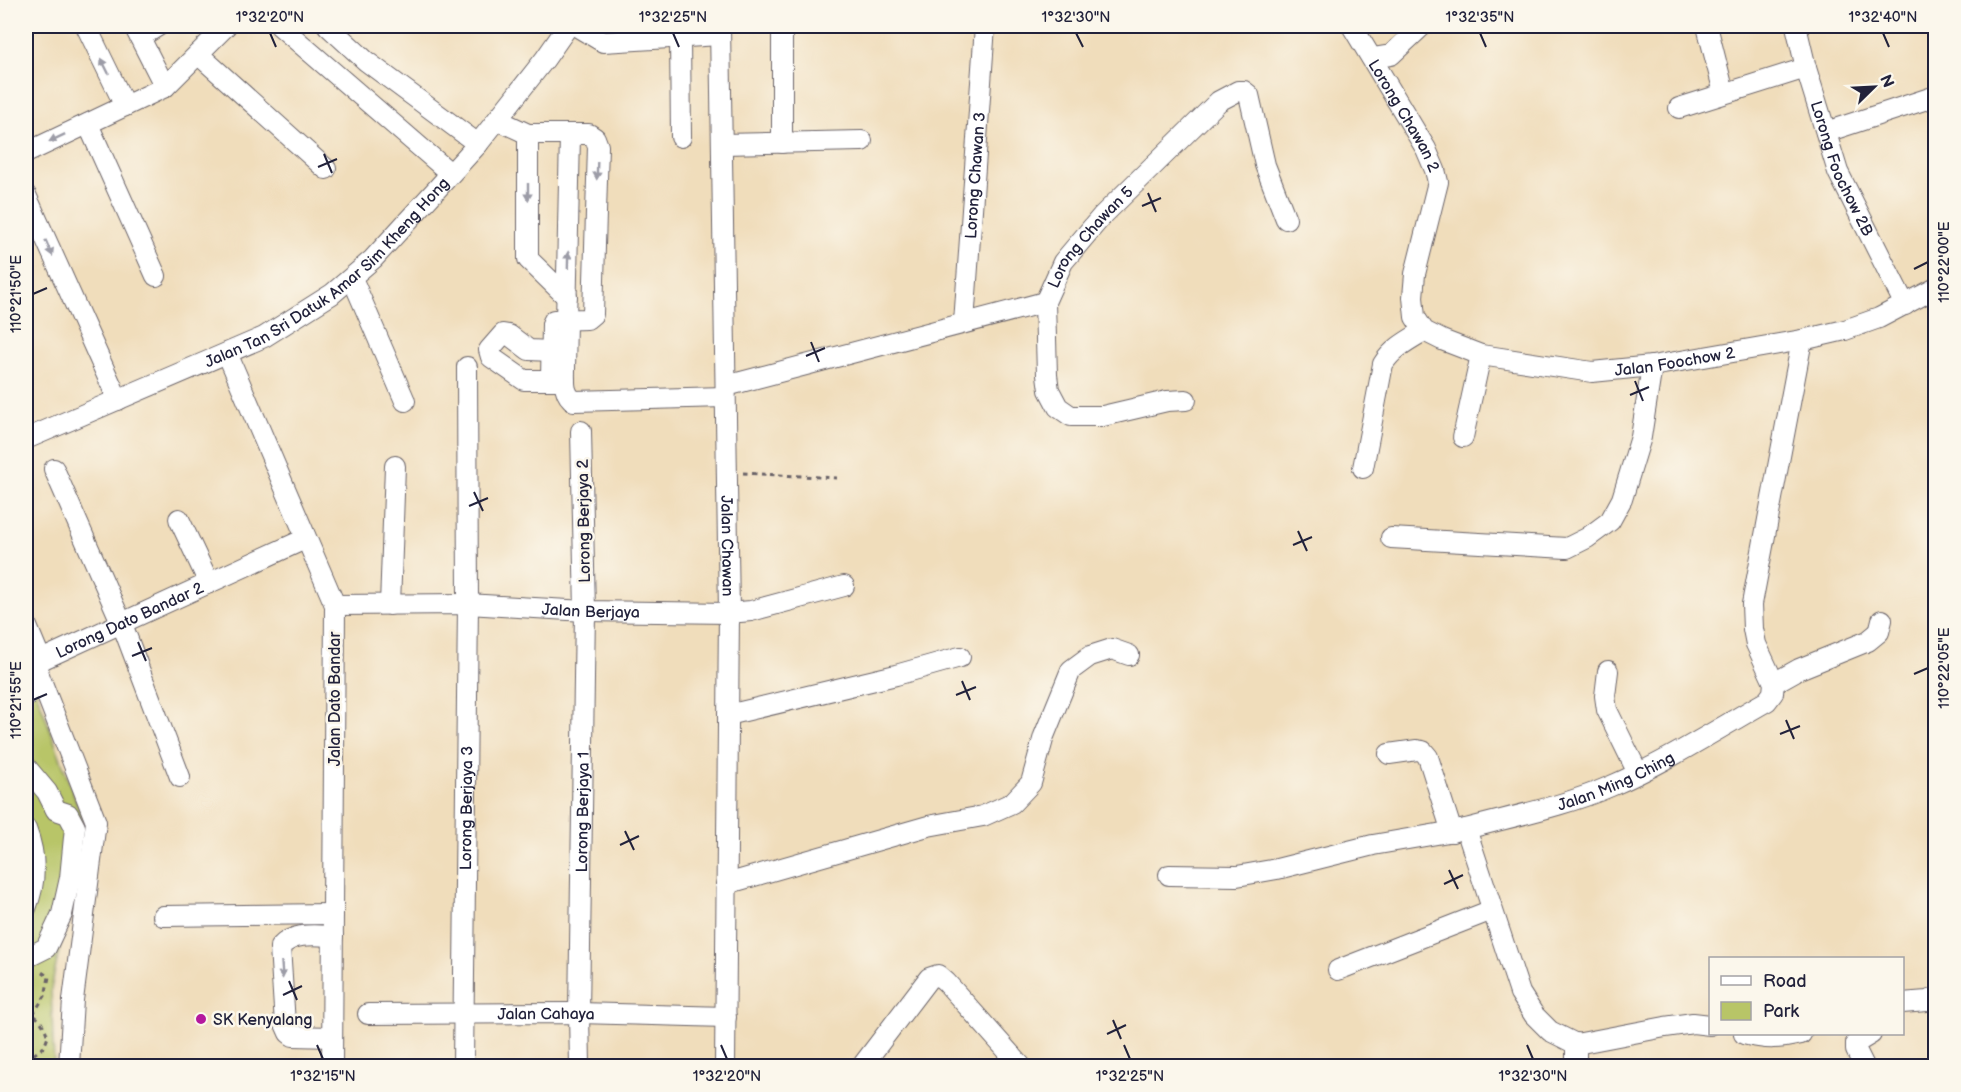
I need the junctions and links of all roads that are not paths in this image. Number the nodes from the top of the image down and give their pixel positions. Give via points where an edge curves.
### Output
1 (86, 26) edge
2 (158, 26) edge
3 (226, 26) edge
4 (280, 26) edge
5 (328, 26) edge
6 (568, 26) edge
7 (576, 26) edge
8 (782, 26) edge
9 (985, 26) edge
10 (1352, 26) edge
11 (1422, 26) edge
12 (1707, 26) edge
13 (1796, 26) edge
14 (720, 30) edge
15 (137, 31) edge
16 (680, 37) junction
17 (198, 54) junction
18 (1373, 58) junction
19 (1806, 68) junction
20 (165, 87) junction
21 (1724, 93) junction
22 (1935, 96) edge
23 (125, 106) junction
24 (1679, 108) dead end
25 (498, 120) junction
26 (88, 124) junction
27 (1826, 132) junction
28 (528, 134) junction
29 (570, 135) junction
30 (681, 137) dead end
31 (862, 141) dead end
32 (782, 143) junction
33 (478, 144) junction
34 (722, 144) junction
35 (26, 153) edge
36 (326, 169) dead end
37 (450, 173) junction
38 (26, 195) edge
39 (1286, 219) dead end
40 (156, 276) dead end
41 (352, 278) junction
42 (1935, 288) edge
43 (567, 297) junction
44 (1045, 302) junction
45 (1905, 305) junction
46 (567, 319) junction
47 (964, 323) junction
48 (1420, 324) junction
49 (1802, 340) junction
50 (551, 351) junction
51 (227, 353) junction
52 (1481, 355) junction
53 (1652, 366) junction
54 (467, 367) dead end
55 (558, 380) junction
56 (726, 392) junction
57 (118, 400) junction
58 (1186, 400) dead end
59 (405, 401) dead end
60 (581, 431) dead end
61 (1463, 437) dead end
62 (26, 439) edge
63 (395, 466) dead end
64 (1363, 468) dead end
65 (54, 469) dead end
66 (179, 519) dead end
67 (305, 538) junction
68 (1391, 538) dead end
69 (209, 584) junction
70 (844, 586) dead end
71 (468, 604) junction
72 (335, 605) junction
73 (390, 605) junction
74 (585, 611) junction
75 (729, 612) junction
76 (1882, 620) dead end
77 (26, 624) edge
78 (122, 624) junction
79 (1129, 655) dead end
80 (960, 657) dead end
81 (40, 667) junction
82 (1608, 671) dead end
83 (1774, 683) junction
84 (26, 697) edge
85 (728, 715) junction
86 (1389, 754) dead end
87 (26, 767) edge
88 (1638, 774) junction
89 (180, 777) dead end
90 (26, 829) edge
91 (1459, 831) junction
92 (1169, 875) dead end
93 (726, 884) junction
94 (27, 896) edge
95 (1492, 910) junction
96 (333, 914) junction
97 (163, 916) dead end
98 (333, 936) junction
99 (29, 962) edge
100 (1338, 970) dead end
101 (1935, 998) edge
102 (1904, 1003) edge
103 (463, 1013) junction
104 (579, 1013) junction
105 (368, 1014) dead end
106 (726, 1017) junction
107 (1709, 1025) edge
108 (1748, 1035) edge
109 (1796, 1035) edge
110 (1869, 1035) edge
111 (332, 1037) junction
112 (1576, 1044) junction
113 (69, 1066) edge
114 (332, 1066) edge
115 (463, 1066) edge
116 (580, 1066) edge
117 (725, 1066) edge
118 (862, 1066) edge
119 (1021, 1066) edge
120 (1576, 1066) edge
121 (1864, 1066) edge

23 -> 1 street
2 - 15 street
3 - 17 street
4 - 37 street
5 - 33 street via 366,61
6 - 25 street, Jalan Tan Sri Datuk Amar Sim Kheng Hong
7 - 16 street via 603,42
8 - 32 street
9 - 47 street, Lorong Chawan 3
10 - 18 street, Lorong Chawan 2
11 - 18 street via 1391,55
12 - 21 street
13 - 19 street, Lorong Foochow 2B
14 - 16 street
14 - 34 street, Jalan Chawan
15 - 20 street
16 - 30 street
17 - 20 street
17 - 36 street
18 - 48 street, Lorong Chawan 2 via 1435,170 1437,182 1415,274 1413,297
19 - 21 street
19 - 27 street, Lorong Foochow 2B
20 - 23 street
21 - 24 street
22 - 27 street
23 - 26 street
25 - 28 street
25 - 33 street, Jalan Tan Sri Datuk Amar Sim Kheng Hong
26 -> 35 street
26 - 40 street
27 - 45 street, Lorong Foochow 2B via 1838,172
28 - 29 street
28 -> 43 street via 528,259
43 -> 29 street
29 -> 46 street via 589,135 598,146 593,314 587,319
31 - 32 street
32 - 34 street
33 - 37 street, Jalan Tan Sri Datuk Amar Sim Kheng Hong
34 - 56 street, Jalan Chawan
37 - 41 street, Jalan Tan Sri Datuk Amar Sim Kheng Hong
38 -> 57 street
39 - 44 street, Lorong Chawan 5 via 1265,165 1249,95 1238,91 1219,101 1102,216 1063,262
41 - 51 street, Jalan Tan Sri Datuk Amar Sim Kheng Hong via 264,337
41 - 59 street
42 - 45 street, Jalan Foochow 2
43 - 46 street
44 - 47 street
44 - 58 street, Lorong Chawan 5 via 1047,375 1058,408 1071,416 1103,416
45 - 49 street, Jalan Foochow 2 via 1845,330
46 - 50 street via 554,320
46 - 55 street
47 - 56 street
48 - 52 street, Jalan Foochow 2 via 1442,340
48 - 64 street via 1383,364
49 - 53 street, Jalan Foochow 2
49 - 83 street via 1752,604 1756,644
50 - 55 street
50 - 55 street via 529,351 516,340 497,362 524,380
51 - 57 street, Jalan Tan Sri Datuk Amar Sim Kheng Hong
51 - 67 street, Jalan Dato Bandar
52 - 53 street, Jalan Foochow 2 via 1592,372
52 - 61 street
53 - 68 street via 1641,437 1622,499 1610,522 1587,538 1567,548
54 - 71 street, Lorong Berjaya 3
55 - 56 street via 574,401
56 - 75 street, Jalan Chawan
57 - 62 street, Jalan Tan Sri Datuk Amar Sim Kheng Hong
60 - 74 street, Lorong Berjaya 2
63 - 73 street
65 - 78 street
66 - 69 street
67 - 69 street, Lorong Dato Bandar 2
67 - 72 street, Jalan Dato Bandar
69 - 78 street, Lorong Dato Bandar 2
70 - 75 street, Jalan Berjaya via 751,611
71 - 73 street, Jalan Berjaya
71 - 74 street, Jalan Berjaya
71 - 103 street, Lorong Berjaya 3
72 - 73 street, Jalan Berjaya
72 - 96 street, Jalan Dato Bandar
74 - 75 street, Jalan Berjaya
74 - 104 street, Lorong Berjaya 1
75 - 85 street, Jalan Chawan
76 - 83 street via 1879,632 1868,641
77 - 81 street
78 - 81 street, Lorong Dato Bandar 2
78 - 89 street
79 - 93 street via 1112,649 1071,670 1044,736 1031,783 1012,803 983,816 928,826
80 - 85 street
81 - 84 street
81 - 113 street via 96,822 73,999
82 - 88 street via 1607,710
83 - 88 street, Jalan Ming Ching via 1767,701
85 - 93 street, Jalan Chawan
86 - 91 street via 1423,751
87 - 99 street via 56,810 68,814 75,827 62,914 46,948
88 - 91 street, Jalan Ming Ching via 1578,799
90 - 94 street via 33,852 34,883
91 - 92 street, Jalan Ming Ching via 1373,845 1237,876
91 - 95 street
93 - 106 street, Jalan Chawan
95 - 100 street
95 - 112 street via 1520,993 1550,1031
96 - 97 street
96 - 98 street, Jalan Dato Bandar
98 - 111 street, Jalan Dato Bandar
98 -> 111 street via 295,937 280,947 285,1024 289,1032 293,1036
101 - 102 street
103 - 104 street, Jalan Cahaya
103 - 105 street, Jalan Cahaya
103 - 115 street, Lorong Berjaya 3
104 - 106 street, Jalan Cahaya
104 - 116 street, Lorong Berjaya 1
106 - 117 street, Jalan Chawan
107 - 112 street via 1665,1027
108 - 109 street via 1764,1039
110 - 121 street via 1856,1043
111 - 114 street, Jalan Dato Bandar
112 - 120 street
118 - 119 street via 929,978 938,975

